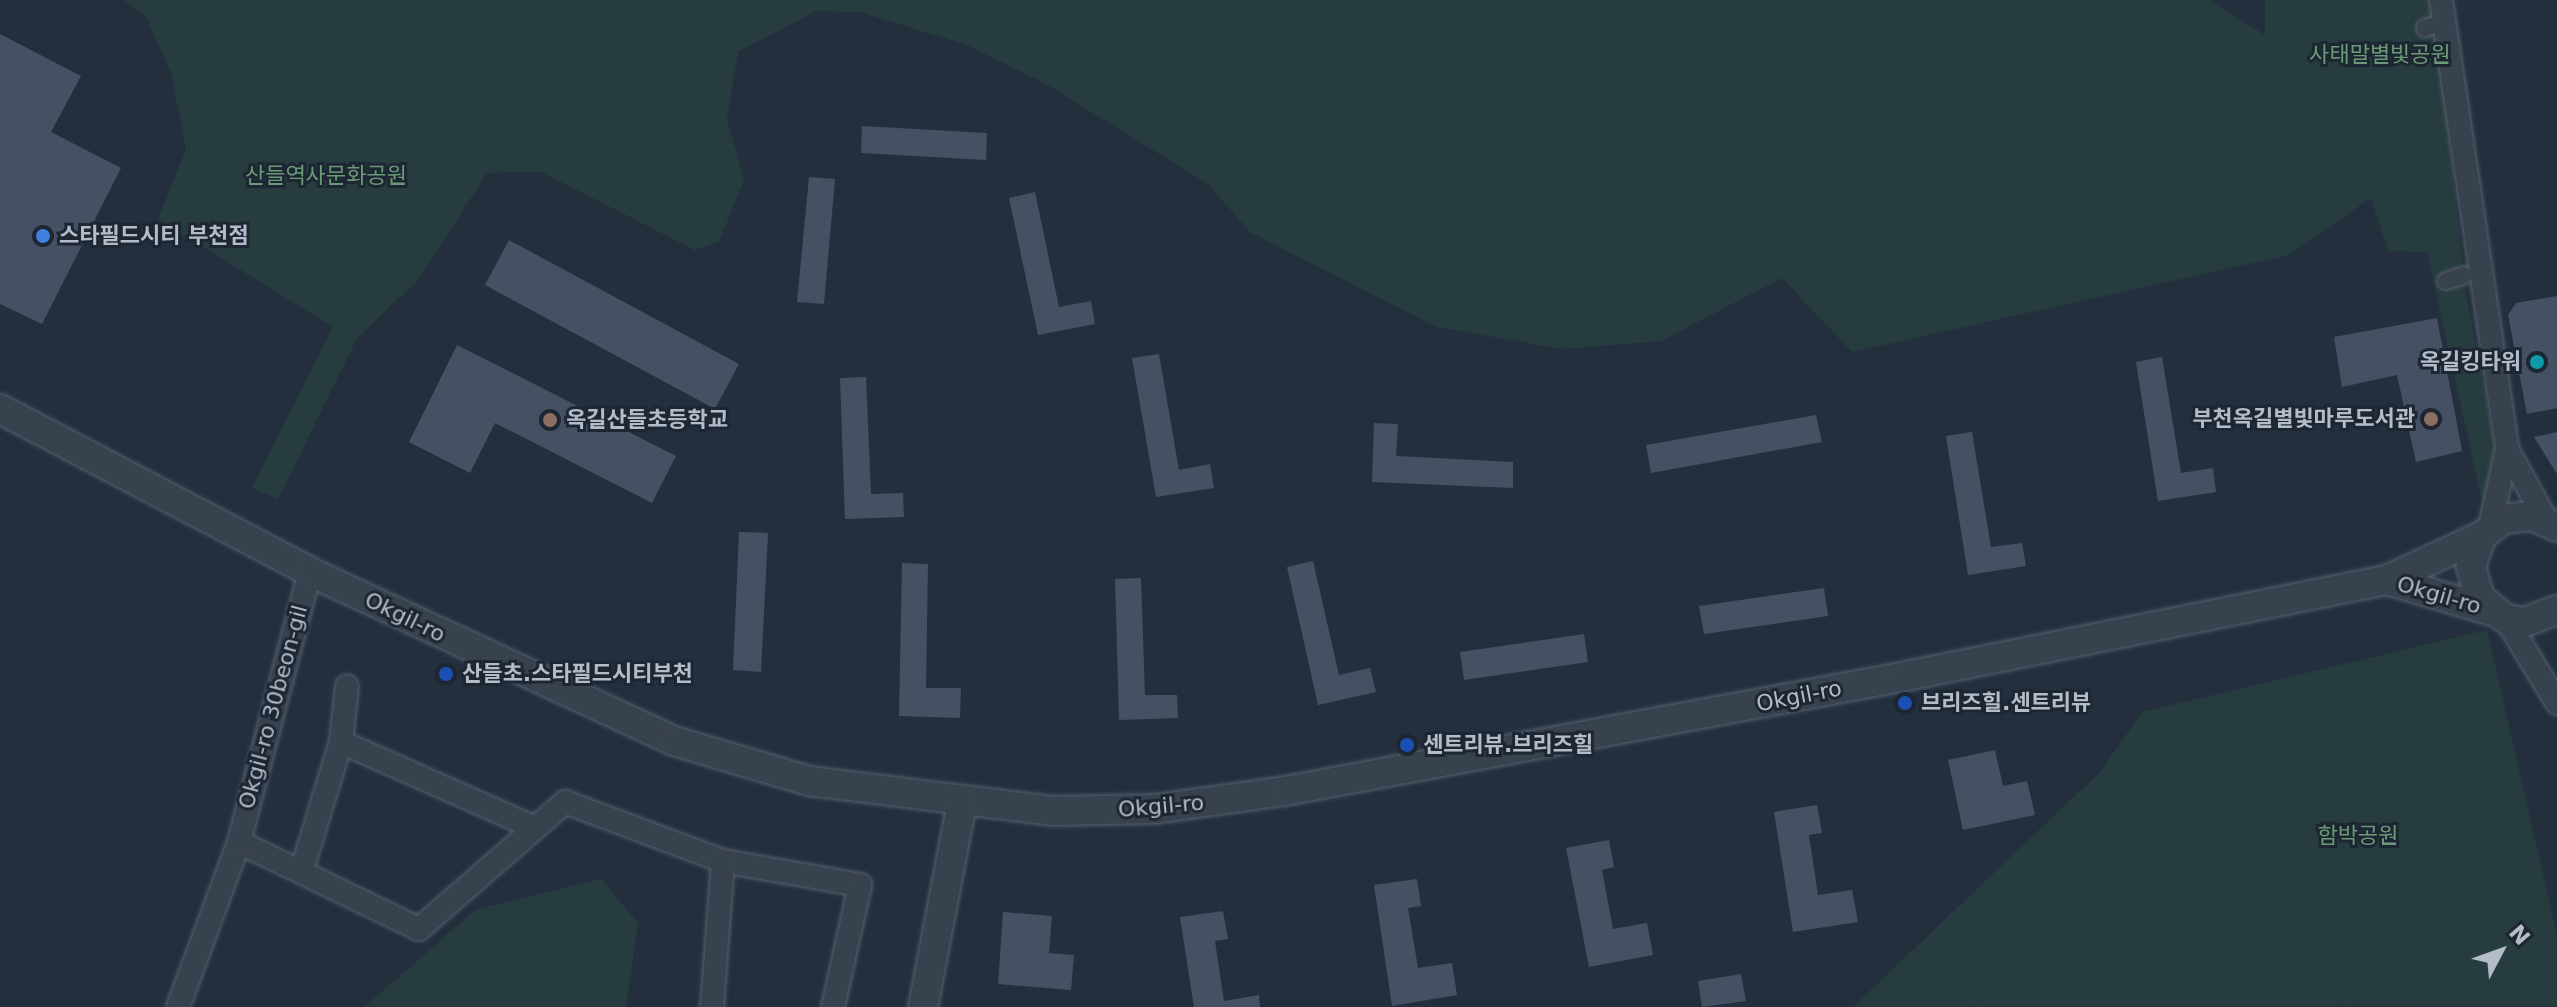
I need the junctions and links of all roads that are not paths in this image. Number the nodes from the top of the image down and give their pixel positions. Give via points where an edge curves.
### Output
1 (2441, 0) edge
2 (2464, 275) dead end
3 (2446, 281) dead end
4 (0, 409) edge
5 (2507, 449) junction
6 (2552, 523) edge
7 (2486, 531) junction
8 (310, 572) junction
9 (2387, 580) junction
10 (2557, 610) edge
11 (2499, 615) junction
12 (347, 686) dead end
13 (2557, 703) edge
14 (341, 742) junction
15 (962, 803) junction
16 (533, 827) junction
17 (239, 842) junction
18 (723, 861) junction
19 (302, 870) junction
20 (178, 1007) edge
21 (712, 1007) edge
22 (833, 1007) edge
23 (923, 1007) edge

1 - 5 street via 2479,296
2 - 3 street
4 - 8 street, Okgil-ro
5 - 6 street
5 - 7 street
6 - 7 street, Okgil-ro via 2517,516
7 - 9 street, Okgil-ro
7 - 11 street via 2472,575
8 - 15 street, Okgil-ro via 674,741 809,781
8 - 17 street, Okgil-ro 30beon-gil
9 - 11 street, Okgil-ro
9 - 15 street, Okgil-ro via 1285,791 1104,811
10 - 11 street via 2525,622
11 - 13 street
12 - 14 street
14 - 16 street
14 - 19 street
15 - 23 street
16 - 18 street via 565,802
16 - 19 street via 419,929
17 - 19 street
17 - 20 street, Okgil-ro 30beon-gil
18 - 21 street
18 - 22 street via 860,885

